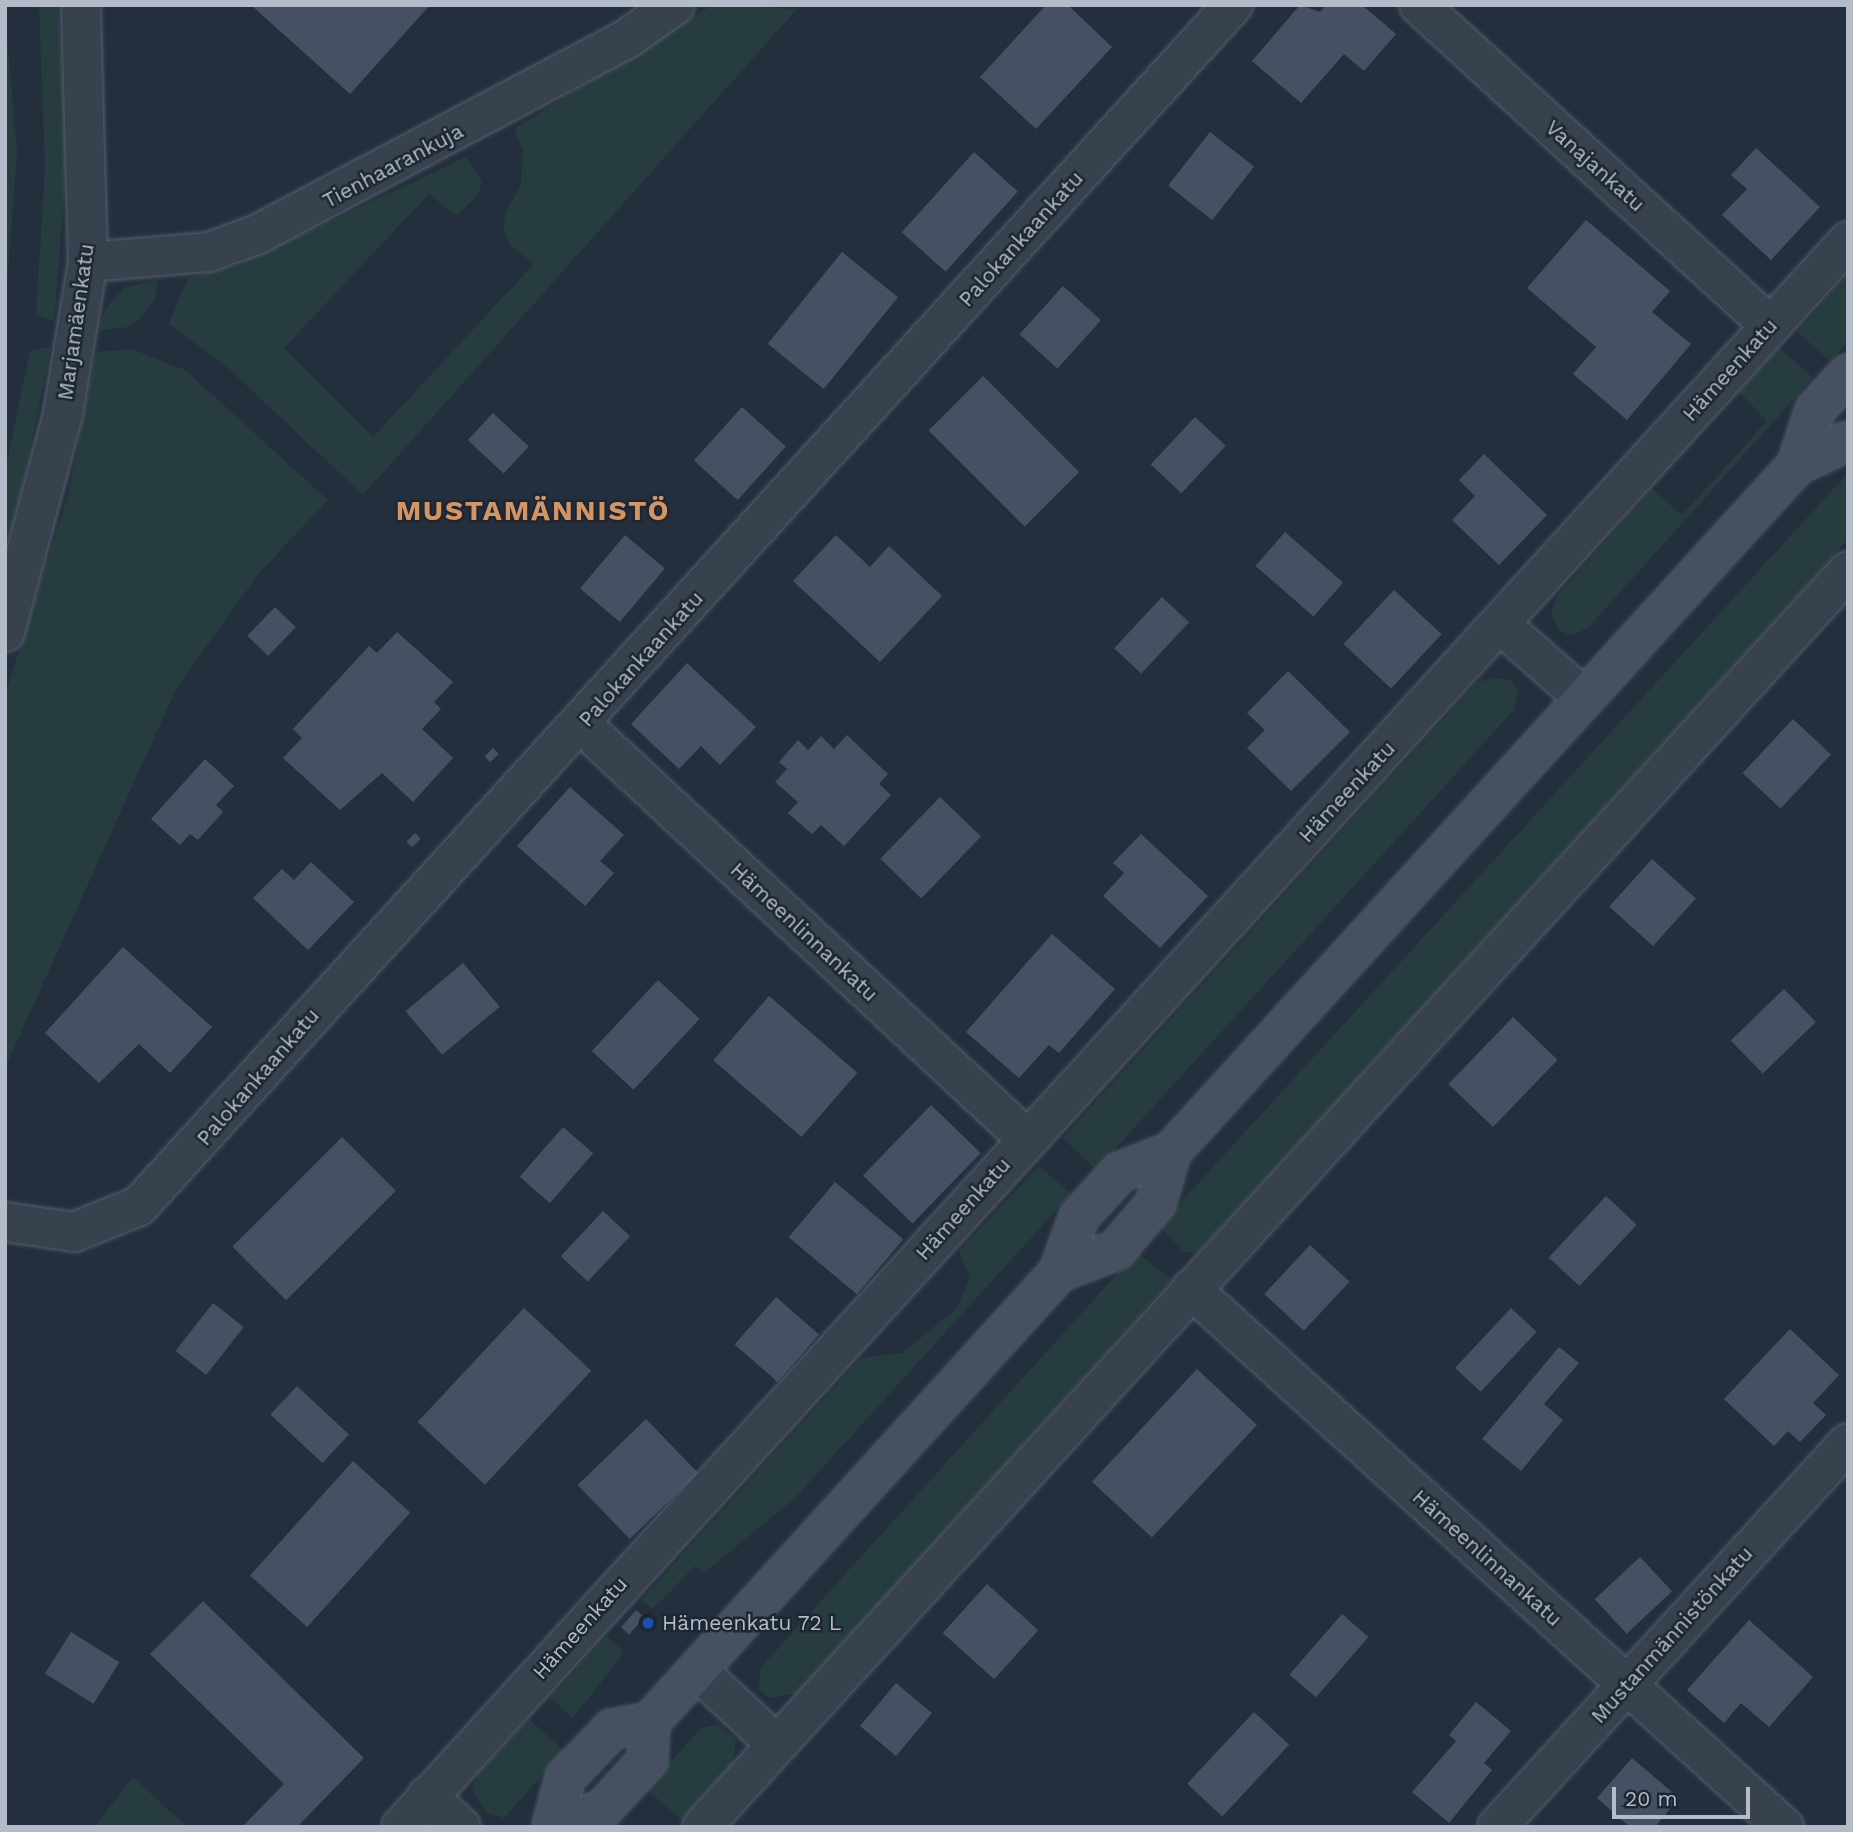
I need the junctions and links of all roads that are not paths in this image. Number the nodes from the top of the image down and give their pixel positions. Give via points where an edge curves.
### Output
1 (81, 5) edge
2 (675, 5) edge
3 (1233, 5) edge
4 (1419, 5) edge
5 (1848, 242) edge
6 (88, 262) junction
7 (1770, 326) junction
8 (1848, 374) edge
9 (1848, 441) edge
10 (1797, 465) junction
11 (1848, 571) edge
12 (1501, 625) junction
13 (5, 632) edge
14 (1584, 698) junction
15 (581, 724) junction
16 (1027, 1139) junction
17 (5, 1222) edge
18 (1191, 1289) junction
19 (1848, 1443) edge
20 (697, 1670) junction
21 (1626, 1685) junction
22 (776, 1744) junction
23 (427, 1796) junction
24 (553, 1826) edge
25 (401, 1827) edge
26 (461, 1827) edge
27 (702, 1827) edge
28 (1497, 1827) edge
29 (1784, 1827) edge

1 - 6 street, Marjamäenkatu
2 - 6 street, Tienhaarankuja via 625,40 258,234 209,252
3 - 15 street, Palokankaankatu
4 - 7 street, Vanajankatu
5 - 7 street, Hämeenkatu
6 - 13 street, Marjamäenkatu via 63,414
7 - 12 street, Hämeenkatu
8 - 10 main road via 1815,410
9 - 10 main road
10 - 14 main road
11 - 18 street
12 - 14 street
12 - 16 street, Hämeenkatu
14 - 20 main road via 1171,1152 1120,1172 1079,1217 1059,1272
15 - 16 street, Hämeenlinnankatu
15 - 17 street, Palokankaankatu via 139,1206 74,1232
16 - 23 street, Hämeenkatu
18 - 21 street, Hämeenlinnankatu
18 - 22 street
19 - 21 street, Mustanmännistönkatu
20 - 22 street
20 - 24 main road via 650,1722 612,1729 587,1754 565,1778
21 - 28 street, Mustanmännistönkatu
21 - 29 street, Hämeenlinnankatu
22 - 27 street
23 - 25 street, Hämeenkatu
23 - 26 street

